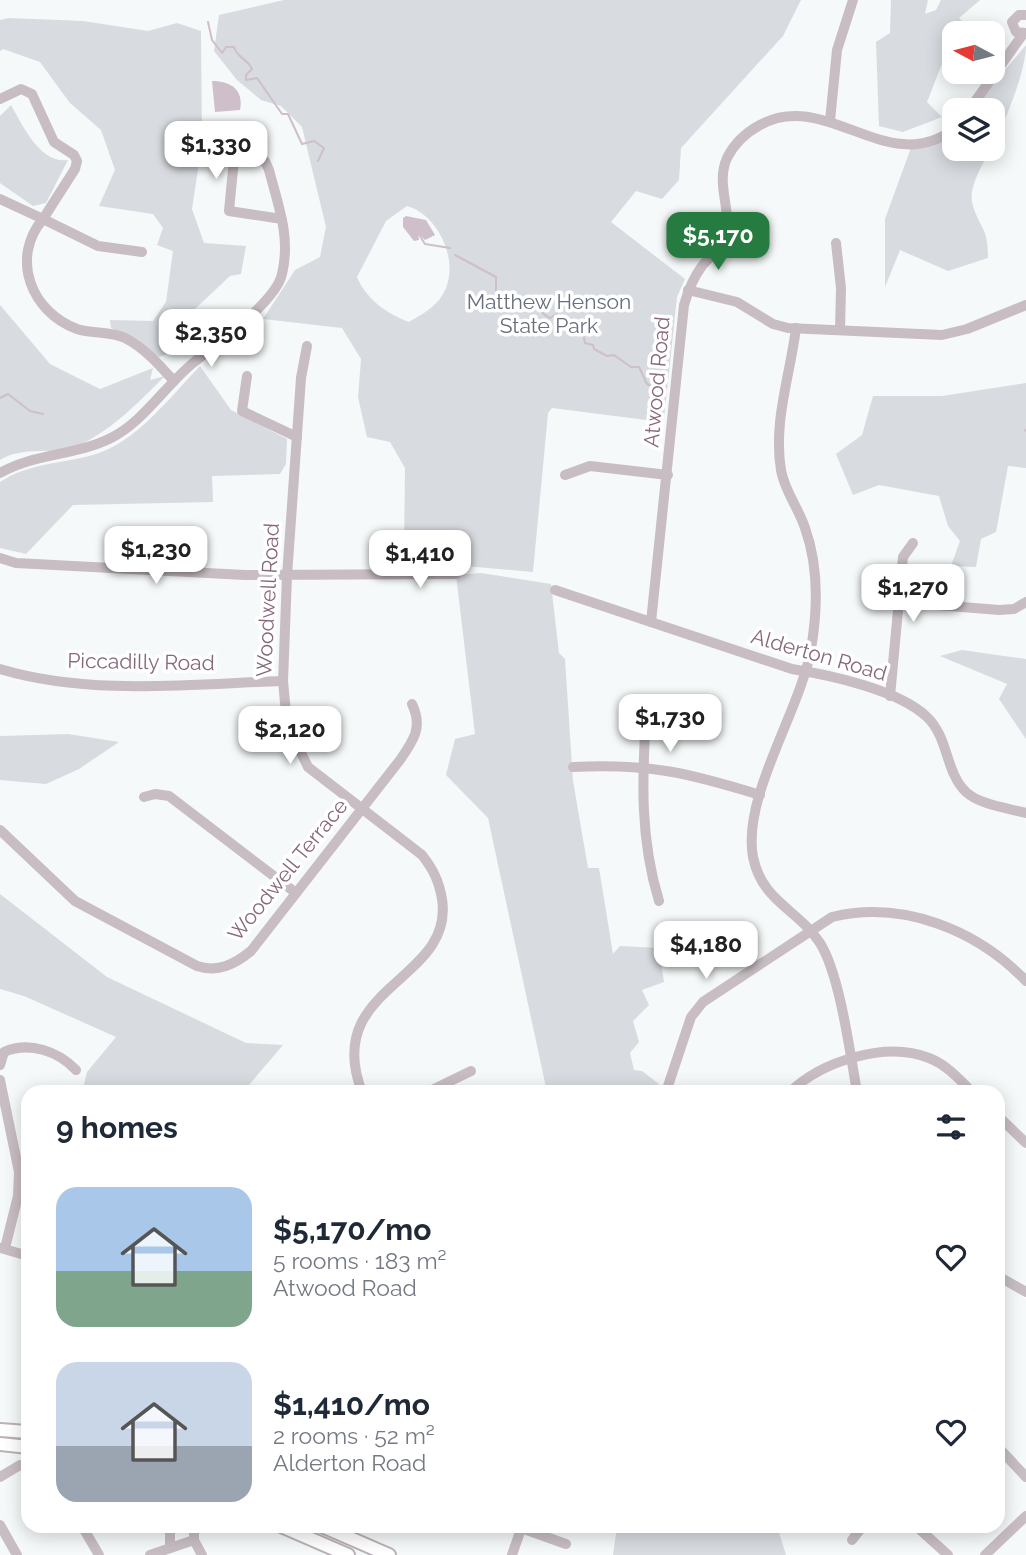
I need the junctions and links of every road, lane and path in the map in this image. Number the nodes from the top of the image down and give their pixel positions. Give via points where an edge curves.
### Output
1 (853, 0) edge
2 (1026, 15) edge
3 (1024, 33) edge
4 (978, 98) edge
5 (0, 99) edge
6 (830, 121) junction
7 (942, 135) edge
8 (0, 200) edge
9 (43, 219) junction
10 (282, 219) junction
11 (836, 243) dead end
12 (142, 252) dead end
13 (688, 290) junction
14 (1026, 305) edge
15 (796, 328) junction
16 (840, 330) junction
17 (307, 346) dead end
18 (247, 376) dead end
19 (174, 381) junction
20 (297, 437) junction
21 (0, 473) edge
22 (565, 475) dead end
23 (668, 475) junction
24 (913, 543) dead end
25 (0, 558) edge
26 (456, 574) dead end
27 (287, 576) junction
28 (555, 590) dead end
29 (900, 602) junction
30 (1026, 602) edge
31 (651, 622) junction
32 (0, 669) edge
33 (806, 671) junction
34 (283, 681) junction
35 (890, 696) junction
36 (412, 704) dead end
37 (646, 716) dead end
38 (643, 766) junction
39 (573, 767) dead end
40 (760, 794) junction
41 (144, 797) dead end
42 (362, 808) junction
43 (1026, 813) edge
44 (0, 830) edge
45 (296, 893) junction
46 (659, 901) dead end
47 (811, 931) junction
48 (1026, 981) edge
49 (851, 1059) junction
50 (0, 1065) edge
51 (76, 1070) dead end
52 (471, 1072) dead end
53 (0, 1080) edge
54 (360, 1085) edge
55 (443, 1085) edge
56 (668, 1085) edge
57 (799, 1085) edge
58 (856, 1085) edge
59 (965, 1085) edge
60 (1005, 1123) edge
61 (1026, 1143) edge
62 (3, 1248) edge
63 (21, 1254) edge
64 (1005, 1280) edge
65 (1026, 1292) edge
66 (0, 1430) edge
67 (21, 1432) edge
68 (0, 1444) edge
69 (21, 1446) edge
70 (1005, 1454) edge
71 (20, 1465) dead end
72 (0, 1476) edge
73 (1026, 1477) edge
74 (1026, 1516) edge
75 (0, 1525) edge
76 (86, 1533) edge
77 (170, 1533) edge
78 (194, 1533) edge
79 (297, 1533) edge
80 (338, 1533) edge
81 (520, 1533) edge
82 (538, 1533) edge
83 (858, 1533) edge
84 (924, 1533) edge
85 (194, 1540) junction
86 (852, 1540) dead end
87 (566, 1544) dead end
88 (170, 1547) junction
89 (17, 1555) edge
90 (99, 1555) edge
91 (150, 1555) edge
92 (202, 1555) edge
93 (348, 1555) edge
94 (389, 1555) edge
95 (512, 1555) edge
96 (948, 1555) edge
97 (985, 1555) edge

1 - 6 street via 837,50
2 - 3 street via 1013,22 1016,32
3 - 4 street
5 - 9 street via 21,89 32,93 54,142 77,161
6 - 7 street, Atwood Road via 899,145
6 - 13 street, Atwood Road via 780,117 751,130 735,146 723,169 724,238
8 - 9 street
9 - 12 street via 98,246
9 - 19 street via 27,245 26,257 27,276 43,304 66,324 121,336 138,345
10 - 10 street via 265,161 234,159 229,211
10 - 19 street via 287,238 276,289
11 - 16 street
13 - 15 street via 737,302 773,324
13 - 23 street, Atwood Road
14 - 16 street via 942,335
15 - 16 street
15 - 33 street via 778,444 781,474 814,558 816,611
17 - 20 street, Woodwell Road
18 - 20 street via 242,411
19 - 21 street via 113,438 87,449 36,457
20 - 27 street, Woodwell Road
22 - 23 street via 583,467
23 - 31 street, Atwood Road
24 - 29 street via 904,557
25 - 27 street via 16,563
26 - 27 street
27 - 34 street, Woodwell Road
28 - 31 street, Alderton Road
29 - 30 street via 999,610
29 - 35 street
31 - 33 street, Alderton Road
32 - 34 street, Piccadilly Road via 114,684
33 - 35 street, Alderton Road
33 - 40 street
34 - 42 street, Woodwell Road via 287,724 298,750 308,766
35 - 43 street, Alderton Road via 918,709 936,726 967,793
36 - 42 street, Woodwell Terrace via 419,723 415,738
37 - 38 street
38 - 39 street
38 - 40 street via 694,774
38 - 46 street via 644,841
40 - 47 street via 751,832 758,874 773,898
41 - 45 street via 169,796
42 - 45 street, Woodwell Terrace
42 - 54 street, Woodwell Road via 422,855 441,891 444,913 442,929 428,952 374,1003 361,1023 354,1065
44 - 45 street, Woodwell Terrace via 75,901 203,968 239,961
47 - 48 street via 832,917 854,911 948,926 1003,957
47 - 49 street via 831,969
47 - 56 street via 704,1002 691,1017
49 - 57 street via 815,1073
49 - 58 street
49 - 59 street via 910,1053 947,1068
50 - 51 street via 4,1052 17,1046 57,1053
52 - 55 street
53 - 62 street via 19,1171 18,1196
60 - 61 street
62 - 63 street
64 - 65 street
66 - 67 main road
68 - 69 main road
70 - 73 street
71 - 72 street
74 - 97 street
75 - 89 street
76 - 90 street
77 - 88 street
78 - 85 street
79 - 93 main road
80 - 94 main road
81 - 95 street
82 - 87 street
83 - 86 street
84 - 96 street
85 - 88 street
85 - 92 street
88 - 91 street

